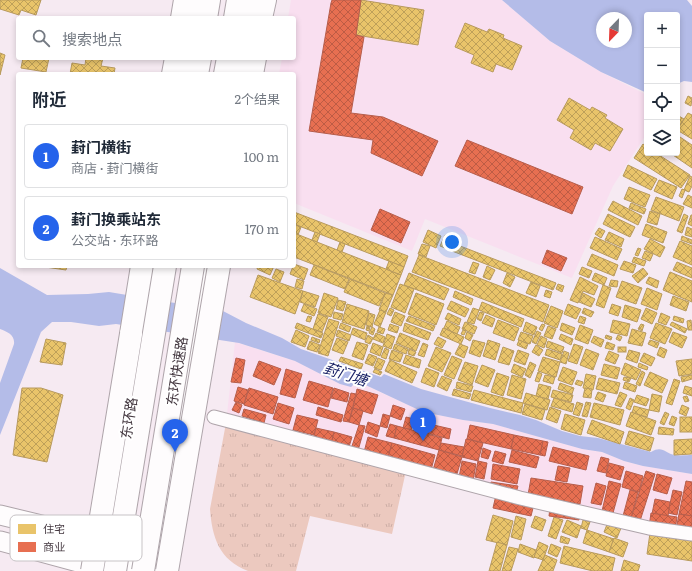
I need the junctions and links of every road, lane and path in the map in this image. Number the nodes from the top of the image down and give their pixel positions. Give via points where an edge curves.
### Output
1 (185, 0) edge
2 (197, 0) edge
3 (209, 0) edge
4 (238, 0) edge
5 (251, 0) edge
6 (264, 0) edge
7 (182, 16) edge
8 (194, 16) edge
9 (206, 16) edge
10 (235, 16) edge
11 (248, 16) edge
12 (262, 16) edge
13 (176, 60) edge
14 (188, 60) edge
15 (200, 60) edge
16 (228, 60) edge
17 (241, 60) edge
18 (255, 60) edge
19 (173, 72) edge
20 (185, 72) edge
21 (197, 72) edge
22 (225, 72) edge
23 (238, 72) edge
24 (252, 72) edge
25 (142, 268) edge
26 (154, 268) edge
27 (165, 268) edge
28 (194, 268) edge
29 (206, 268) edge
30 (219, 268) edge
31 (214, 417) dead end
32 (0, 515) edge
33 (111, 515) edge
34 (112, 515) edge
35 (115, 515) edge
36 (10, 517) edge
37 (692, 534) edge
38 (0, 541) edge
39 (10, 544) edge
40 (142, 560) edge
41 (72, 561) edge
42 (104, 570) edge
43 (159, 570) edge

1 - 7 highway
2 - 8 main road
3 - 9 highway
4 - 10 highway
5 - 11 main road
6 - 12 highway
13 - 19 highway
14 - 20 main road
15 - 21 highway
16 - 22 highway
17 - 23 main road
18 - 24 highway
25 - 33 highway, bridge
26 - 34 main road, 东环路
27 - 35 highway, 东环快速路, bridge
28 - 43 highway, 东环快速路, bridge
29 - 43 main road
30 - 43 highway, bridge
31 - 37 street via 520,498 649,528
32 - 36 main road
38 - 39 main road
40 - 43 main road
41 - 42 main road
42 - 43 main road

